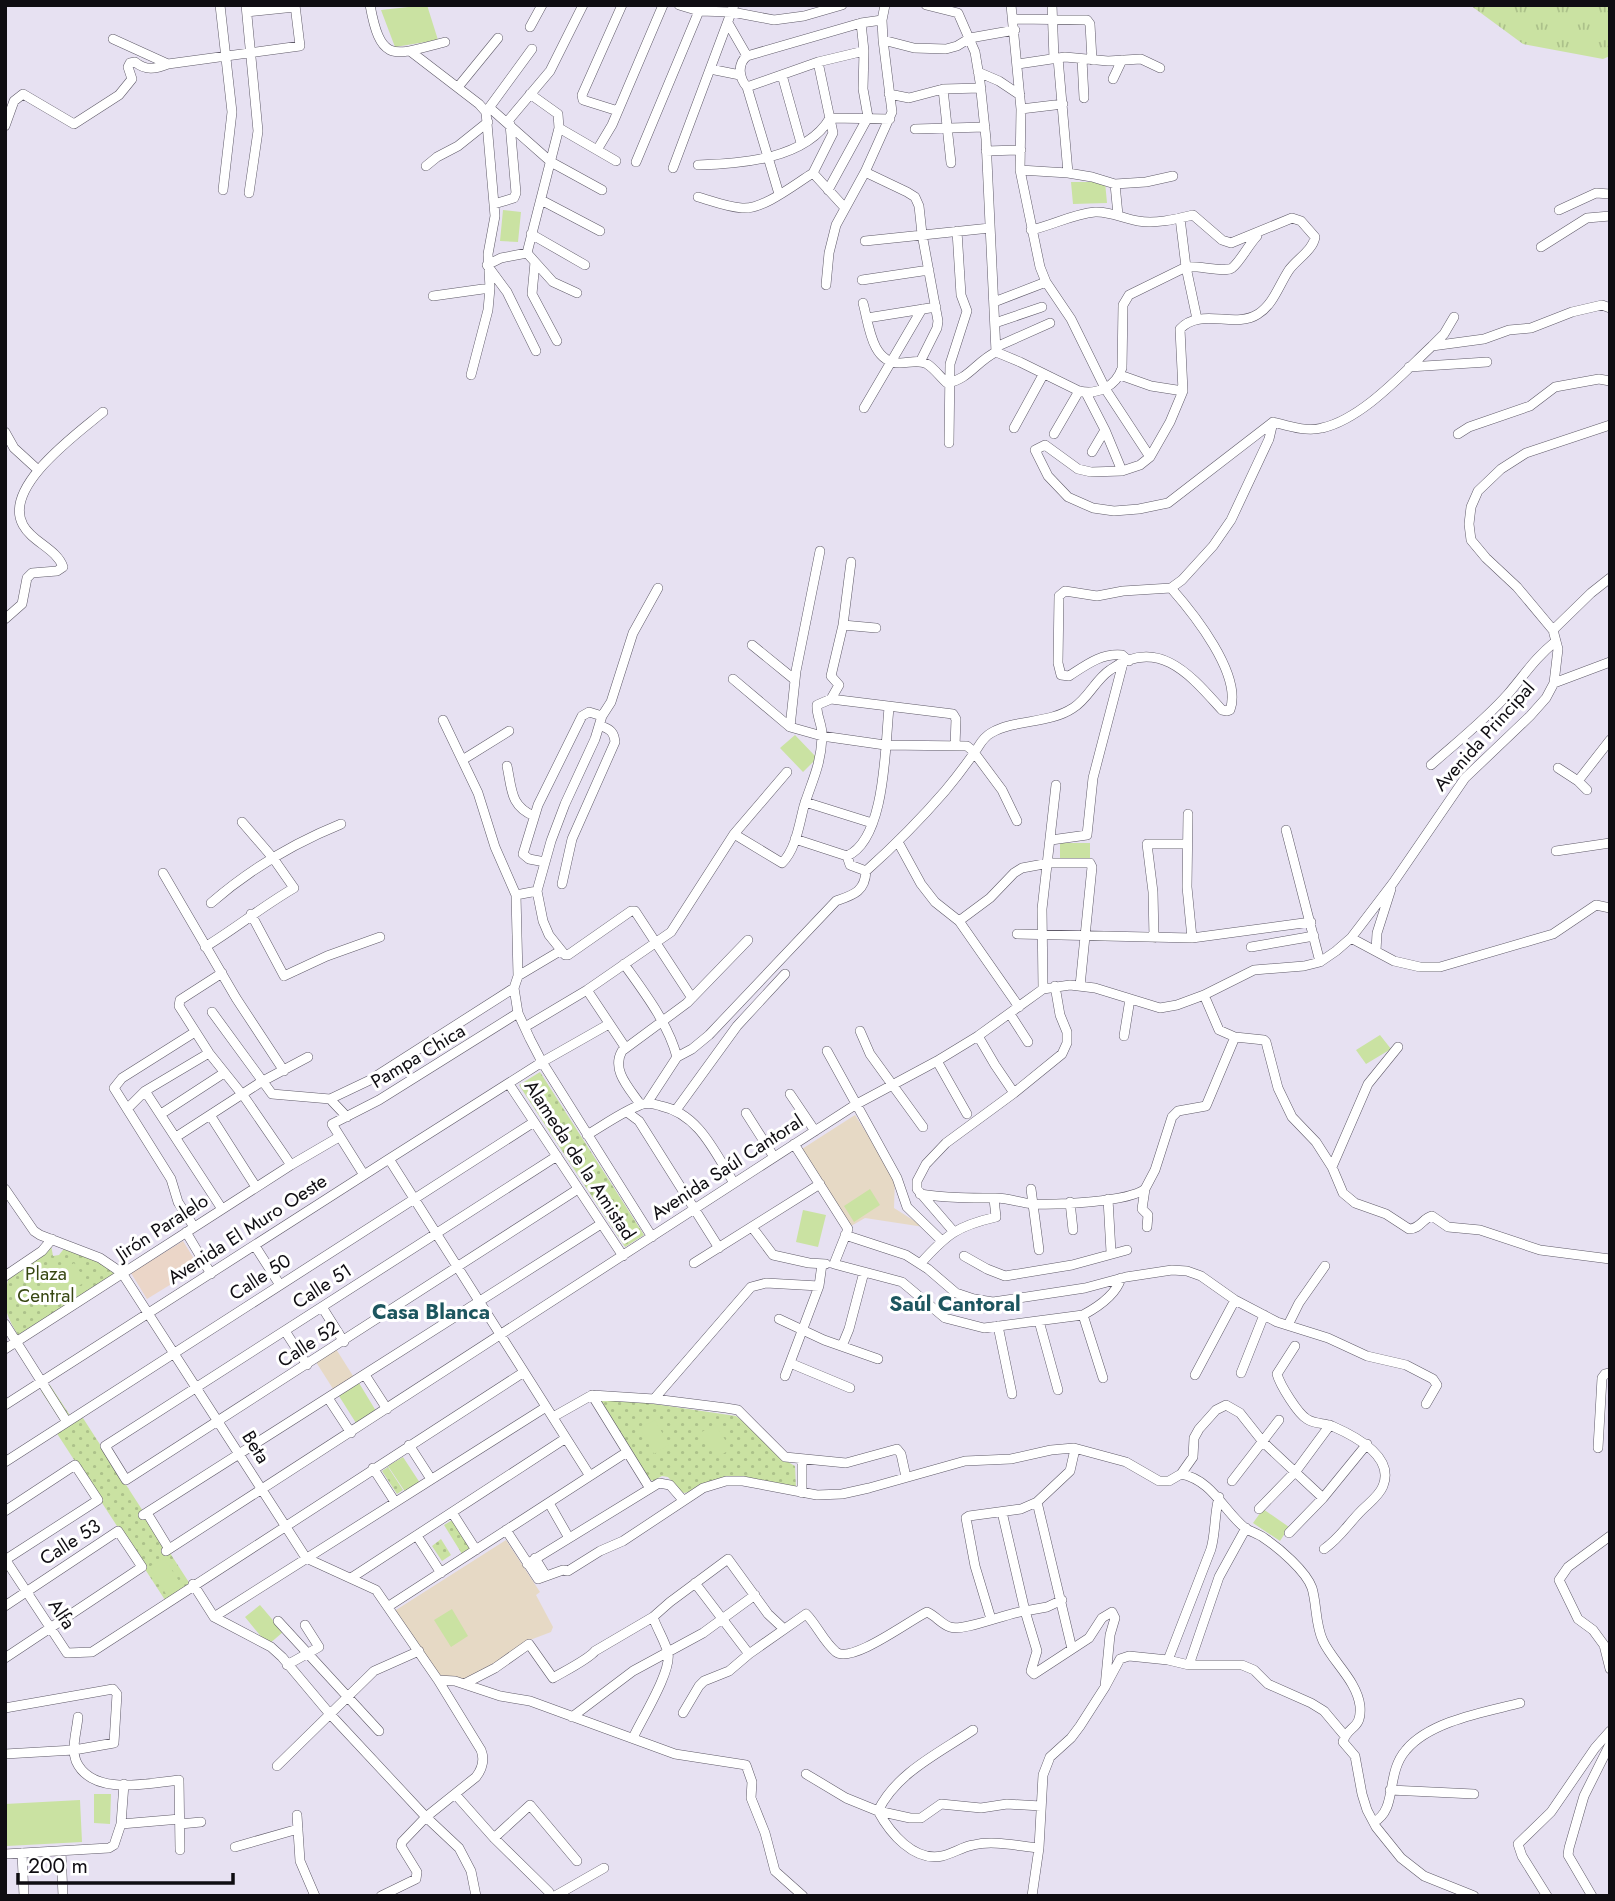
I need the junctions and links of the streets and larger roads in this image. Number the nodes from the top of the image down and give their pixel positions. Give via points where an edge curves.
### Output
1 (220, 5) edge
2 (370, 5) edge
3 (541, 5) edge
4 (583, 5) edge
5 (622, 5) edge
6 (663, 5) edge
7 (679, 5) edge
8 (842, 5) edge
9 (885, 5) edge
10 (926, 5) edge
11 (1011, 5) edge
12 (1052, 5) edge
13 (295, 6) edge
14 (246, 8) edge
15 (733, 8) edge
16 (957, 9) edge
17 (804, 10) edge
18 (699, 11) junction
19 (1052, 18) junction
20 (1013, 19) junction
21 (881, 20) junction
22 (728, 23) junction
23 (861, 23) junction
24 (530, 27) dead end
25 (1015, 30) junction
26 (498, 38) dead end
27 (970, 38) junction
28 (113, 39) dead end
29 (883, 40) junction
30 (445, 43) dead end
31 (532, 49) dead end
32 (251, 51) junction
33 (410, 51) junction
34 (864, 51) junction
35 (225, 56) junction
36 (747, 56) junction
37 (1056, 59) junction
38 (1087, 59) junction
39 (1122, 60) junction
40 (818, 62) junction
41 (168, 64) junction
42 (1018, 64) junction
43 (1160, 68) dead end
44 (710, 69) junction
45 (978, 72) junction
46 (740, 75) junction
47 (782, 75) junction
48 (1114, 79) dead end
49 (458, 87) junction
50 (747, 87) junction
51 (943, 89) junction
52 (981, 89) junction
53 (530, 94) junction
54 (889, 94) junction
55 (1020, 95) junction
56 (1084, 98) dead end
57 (1063, 104) junction
58 (1021, 109) junction
59 (618, 111) junction
60 (488, 114) junction
61 (868, 117) junction
62 (830, 118) junction
63 (890, 119) junction
64 (509, 123) junction
65 (5, 126) edge
66 (947, 127) junction
67 (985, 127) junction
68 (559, 128) junction
69 (915, 129) dead end
70 (801, 144) junction
71 (597, 150) junction
72 (1021, 150) junction
73 (986, 151) junction
74 (769, 158) junction
75 (615, 161) dead end
76 (551, 162) junction
77 (636, 162) dead end
78 (951, 163) dead end
79 (698, 165) dead end
80 (426, 166) dead end
81 (673, 168) dead end
82 (1020, 170) junction
83 (865, 172) junction
84 (813, 173) junction
85 (1068, 173) junction
86 (1173, 176) dead end
87 (1115, 184) junction
88 (223, 190) dead end
89 (602, 190) dead end
90 (828, 190) junction
91 (249, 193) dead end
92 (779, 194) junction
93 (1610, 194) edge
94 (698, 197) dead end
95 (541, 200) junction
96 (494, 204) junction
97 (845, 208) junction
98 (1559, 210) dead end
99 (1118, 215) junction
100 (1610, 216) edge
101 (1180, 218) junction
102 (990, 228) junction
103 (1031, 230) junction
104 (957, 231) junction
105 (600, 232) dead end
106 (1261, 232) junction
107 (531, 234) junction
108 (922, 234) junction
109 (865, 241) dead end
110 (1541, 247) dead end
111 (527, 253) junction
112 (535, 262) junction
113 (487, 265) junction
114 (585, 265) dead end
115 (1186, 267) junction
116 (929, 270) junction
117 (862, 280) dead end
118 (1046, 282) junction
119 (826, 285) dead end
120 (490, 288) junction
121 (578, 293) dead end
122 (433, 296) dead end
123 (994, 302) junction
124 (863, 303) dead end
125 (1609, 304) edge
126 (936, 307) junction
127 (1042, 307) dead end
128 (922, 309) junction
129 (1454, 317) dead end
130 (867, 318) junction
131 (1197, 319) junction
132 (995, 323) junction
133 (1050, 323) dead end
134 (556, 341) dead end
135 (1432, 346) junction
136 (996, 350) junction
137 (536, 351) dead end
138 (892, 362) junction
139 (920, 362) junction
140 (1487, 362) dead end
141 (1409, 367) junction
142 (471, 375) dead end
143 (1043, 375) junction
144 (1120, 375) junction
145 (1610, 382) edge
146 (950, 383) junction
147 (1106, 390) junction
148 (1183, 391) junction
149 (1082, 392) junction
150 (864, 408) dead end
151 (103, 412) dead end
152 (1273, 422) junction
153 (1610, 425) edge
154 (1014, 428) dead end
155 (1105, 430) junction
156 (5, 432) edge
157 (1054, 434) dead end
158 (1458, 434) dead end
159 (949, 443) dead end
160 (1092, 453) dead end
161 (1150, 457) junction
162 (37, 469) junction
163 (1122, 471) junction
164 (820, 551) dead end
165 (851, 562) dead end
166 (1610, 578) edge
167 (658, 588) dead end
168 (1171, 588) junction
169 (5, 619) edge
170 (843, 625) junction
171 (876, 628) dead end
172 (1553, 630) junction
173 (1556, 641) junction
174 (752, 645) dead end
175 (1126, 662) junction
176 (1610, 662) edge
177 (733, 679) dead end
178 (795, 680) junction
179 (1554, 683) junction
180 (831, 699) junction
181 (888, 708) junction
182 (443, 720) dead end
183 (601, 721) junction
184 (789, 727) junction
185 (509, 731) dead end
186 (822, 736) junction
187 (1610, 740) edge
188 (885, 745) junction
189 (955, 746) junction
190 (974, 753) junction
191 (464, 759) junction
192 (1431, 765) dead end
193 (507, 766) dead end
194 (1558, 768) dead end
195 (787, 772) dead end
196 (1578, 781) junction
197 (1056, 785) dead end
198 (1587, 790) dead end
199 (805, 802) junction
200 (1188, 814) dead end
201 (534, 816) junction
202 (1017, 821) dead end
203 (242, 822) dead end
204 (872, 822) junction
205 (341, 824) dead end
206 (1286, 830) dead end
207 (734, 834) junction
208 (795, 839) junction
209 (1051, 840) junction
210 (898, 842) junction
211 (1610, 843) edge
212 (1187, 844) junction
213 (1556, 851) dead end
214 (847, 856) junction
215 (273, 858) junction
216 (545, 862) junction
217 (1049, 863) junction
218 (866, 871) junction
219 (163, 873) dead end
220 (1393, 883) junction
221 (562, 884) dead end
222 (537, 891) junction
223 (516, 895) junction
224 (211, 903) dead end
225 (1610, 908) edge
226 (251, 914) junction
227 (959, 921) junction
228 (1311, 922) junction
229 (1044, 933) junction
230 (1017, 934) dead end
231 (1314, 936) junction
232 (380, 937) dead end
233 (1084, 937) junction
234 (1154, 938) junction
235 (1192, 938) junction
236 (1351, 938) junction
237 (748, 940) dead end
238 (656, 942) junction
239 (205, 947) junction
240 (1251, 947) dead end
241 (560, 951) junction
242 (1376, 951) junction
243 (1320, 962) junction
244 (624, 964) junction
245 (1304, 966) joint
246 (222, 973) junction
247 (785, 974) dead end
248 (519, 976) junction
249 (1055, 986) junction
250 (1080, 986) junction
251 (514, 988) junction
252 (1044, 989) junction
253 (587, 990) junction
254 (1204, 995) junction
255 (692, 998) junction
256 (1130, 999) junction
257 (1019, 1007) junction
258 (212, 1012) dead end
259 (518, 1013) junction
260 (1010, 1014) junction
261 (661, 1023) junction
262 (609, 1024) junction
263 (525, 1027) junction
264 (860, 1031) dead end
265 (195, 1032) junction
266 (1124, 1035) dead end
267 (978, 1036) junction
268 (1235, 1037) junction
269 (1028, 1042) dead end
270 (625, 1047) junction
271 (1398, 1047) dead end
272 (827, 1051) dead end
273 (209, 1053) junction
274 (308, 1057) dead end
275 (677, 1057) junction
276 (937, 1061) junction
277 (542, 1062) junction
278 (284, 1071) junction
279 (224, 1073) junction
280 (261, 1082) junction
281 (509, 1084) junction
282 (892, 1086) junction
283 (145, 1091) junction
284 (1014, 1093) junction
285 (243, 1094) junction
286 (790, 1094) dead end
287 (330, 1099) junction
288 (644, 1104) junction
289 (855, 1105) junction
290 (127, 1109) junction
291 (676, 1110) junction
292 (627, 1112) junction
293 (746, 1113) dead end
294 (161, 1114) junction
295 (967, 1114) dead end
296 (210, 1115) junction
297 (347, 1117) junction
298 (534, 1122) junction
299 (923, 1127) dead end
300 (815, 1131) junction
301 (587, 1135) junction
302 (176, 1137) junction
303 (339, 1137) junction
304 (794, 1144) junction
305 (557, 1156) junction
306 (774, 1157) junction
307 (389, 1158) junction
308 (291, 1165) junction
309 (1332, 1167) junction
310 (364, 1175) junction
311 (734, 1183) junction
312 (820, 1184) junction
313 (256, 1187) junction
314 (5, 1189) edge
315 (578, 1189) junction
316 (1031, 1189) dead end
317 (1145, 1189) junction
318 (920, 1194) junction
319 (414, 1199) junction
320 (994, 1199) junction
321 (1108, 1199) junction
322 (1070, 1202) junction
323 (1032, 1204) junction
324 (694, 1208) junction
325 (222, 1209) junction
326 (601, 1224) junction
327 (752, 1227) junction
328 (1147, 1227) dead end
329 (190, 1230) junction
330 (1073, 1230) dead end
331 (954, 1232) junction
332 (436, 1234) junction
333 (845, 1235) junction
334 (652, 1237) junction
335 (52, 1239) junction
336 (941, 1240) junction
337 (255, 1246) junction
338 (719, 1248) junction
339 (1038, 1250) dead end
340 (1127, 1250) dead end
341 (1111, 1252) junction
342 (623, 1256) junction
343 (964, 1256) dead end
344 (1610, 1259) edge
345 (694, 1263) dead end
346 (822, 1264) junction
347 (834, 1264) junction
348 (920, 1264) junction
349 (1325, 1266) dead end
350 (458, 1268) junction
351 (864, 1272) junction
352 (122, 1273) junction
353 (211, 1274) junction
354 (5, 1276) edge
355 (1121, 1278) junction
356 (280, 1285) junction
357 (819, 1286) junction
358 (1235, 1300) junction
359 (480, 1302) junction
360 (321, 1307) junction
361 (149, 1314) junction
362 (1083, 1315) junction
363 (1264, 1315) junction
364 (779, 1319) dead end
365 (1039, 1321) junction
366 (5, 1324) edge
367 (1288, 1325) junction
368 (998, 1326) junction
369 (802, 1330) junction
370 (285, 1331) junction
371 (501, 1335) junction
372 (16, 1342) junction
373 (344, 1342) junction
374 (842, 1346) junction
375 (1296, 1346) dead end
376 (5, 1349) edge
377 (174, 1353) junction
378 (878, 1359) dead end
379 (790, 1363) junction
380 (307, 1365) junction
381 (524, 1372) junction
382 (1241, 1373) dead end
383 (1610, 1373) edge
384 (365, 1375) junction
385 (1195, 1375) dead end
386 (785, 1376) dead end
387 (1103, 1378) dead end
388 (41, 1382) junction
389 (197, 1387) junction
390 (850, 1388) dead end
391 (1058, 1391) dead end
392 (1012, 1394) dead end
393 (592, 1395) junction
394 (328, 1398) junction
395 (654, 1399) junction
396 (1426, 1404) dead end
397 (5, 1405) edge
398 (546, 1407) junction
399 (387, 1409) junction
400 (553, 1417) junction
401 (1279, 1420) dead end
402 (67, 1422) junction
403 (219, 1422) junction
404 (1330, 1425) junction
405 (351, 1433) junction
406 (566, 1438) junction
407 (1263, 1443) junction
408 (1367, 1444) junction
409 (409, 1445) junction
410 (1598, 1448) dead end
411 (1075, 1449) junction
412 (627, 1452) junction
413 (239, 1454) junction
414 (802, 1459) junction
415 (5, 1462) edge
416 (373, 1468) junction
417 (1296, 1471) junction
418 (1181, 1474) junction
419 (590, 1476) junction
420 (906, 1477) junction
421 (431, 1479) junction
422 (126, 1480) joint
423 (1231, 1481) dead end
424 (649, 1487) junction
425 (261, 1490) junction
426 (802, 1493) junction
427 (1219, 1497) junction
428 (1323, 1497) junction
429 (683, 1500) junction
430 (395, 1502) junction
431 (1037, 1502) junction
432 (549, 1503) junction
433 (1259, 1509) dead end
434 (5, 1511) edge
435 (1002, 1512) junction
436 (453, 1514) junction
437 (285, 1525) junction
438 (1246, 1528) junction
439 (506, 1531) junction
440 (1289, 1533) dead end
441 (417, 1536) junction
442 (1610, 1536) edge
443 (569, 1538) junction
444 (1324, 1549) dead end
445 (476, 1550) junction
446 (5, 1559) edge
447 (306, 1559) junction
448 (531, 1561) junction
449 (441, 1573) junction
450 (351, 1578) junction
451 (695, 1583) junction
452 (193, 1584) junction
453 (27, 1592) junction
454 (755, 1595) junction
455 (1062, 1600) junction
456 (5, 1606) edge
457 (389, 1606) junction
458 (1025, 1611) junction
459 (214, 1617) junction
460 (653, 1617) junction
461 (723, 1619) junction
462 (991, 1619) junction
463 (278, 1621) dead end
464 (305, 1625) dead end
465 (50, 1629) junction
466 (784, 1629) junction
467 (1072, 1649) junction
468 (419, 1651) junction
469 (306, 1654) junction
470 (668, 1654) junction
471 (749, 1654) junction
472 (5, 1658) edge
473 (1168, 1660) junction
474 (287, 1665) junction
475 (1189, 1665) junction
476 (1610, 1670) edge
477 (438, 1679) junction
478 (464, 1684) junction
479 (1105, 1688) junction
480 (347, 1697) junction
481 (1520, 1703) dead end
482 (5, 1708) edge
483 (329, 1713) junction
484 (683, 1713) dead end
485 (78, 1717) dead end
486 (572, 1717) junction
487 (973, 1730) dead end
488 (379, 1731) dead end
489 (1610, 1731) edge
490 (1345, 1736) junction
491 (633, 1738) junction
492 (1610, 1744) edge
493 (74, 1750) junction
494 (5, 1754) edge
495 (277, 1766) dead end
496 (806, 1774) dead end
497 (124, 1784) junction
498 (1390, 1790) junction
499 (455, 1794) junction
500 (1474, 1794) dead end
501 (1041, 1806) junction
502 (878, 1811) junction
503 (297, 1815) dead end
504 (426, 1817) junction
505 (180, 1821) junction
506 (201, 1822) dead end
507 (1374, 1822) junction
508 (121, 1824) junction
509 (298, 1829) junction
510 (494, 1838) junction
511 (235, 1847) dead end
512 (1039, 1848) junction
513 (180, 1850) dead end
514 (61, 1851) junction
515 (22, 1853) junction
516 (5, 1854) edge
517 (577, 1861) dead end
518 (604, 1868) dead end
519 (552, 1894) edge
520 (24, 1896) edge
521 (63, 1896) edge
522 (315, 1896) edge
523 (382, 1896) edge
524 (476, 1896) edge
525 (803, 1896) edge
526 (1032, 1896) edge
527 (1474, 1896) edge
528 (1547, 1896) edge
529 (1592, 1896) edge

1 - 35 street
2 - 33 street via 374,29 385,48 393,53
3 - 24 street
4 - 53 street via 550,71
5 - 59 street via 582,95 583,100
6 - 59 street
7 - 18 street
8 - 17 street
9 - 21 street
10 - 16 street
11 - 20 street
12 - 19 street
13 - 14 street
13 - 32 street via 300,46
14 - 32 street
15 - 17 street via 774,20
15 - 18 street
15 - 22 street
16 - 27 street
18 - 77 street
19 - 20 street
19 - 37 street
19 - 38 street via 1089,21
20 - 25 street
21 - 23 street
21 - 29 street
22 - 36 street
22 - 44 street
23 - 34 street
23 - 36 street
25 - 27 street
25 - 42 street
26 - 49 street
27 - 29 street via 946,49 914,48
27 - 45 street
28 - 41 street
29 - 54 street
30 - 33 street
31 - 60 street
32 - 35 street
32 - 91 street via 258,131
33 - 49 street
34 - 40 street
34 - 61 street
35 - 41 street
35 - 88 street via 232,112
36 - 46 street
37 - 38 street
37 - 42 street
37 - 57 street
38 - 39 street
38 - 56 street
39 - 43 street via 1141,59
39 - 48 street
40 - 47 street
40 - 62 street
41 - 65 street via 155,69 130,63 132,79 119,95 74,124 23,94 14,101
42 - 55 street
44 - 46 street
44 - 81 street
45 - 52 street
45 - 55 street
46 - 50 street
47 - 50 street
47 - 70 street
49 - 60 street
50 - 74 street
51 - 52 street
51 - 54 street via 909,98
51 - 66 street
52 - 67 street
53 - 64 street
53 - 68 street via 558,114
54 - 63 street
55 - 58 street
57 - 58 street
57 - 85 street
58 - 72 street
59 - 71 street
60 - 64 street
60 - 80 street via 458,146
60 - 96 street
61 - 62 street
61 - 63 street
61 - 90 street
62 - 70 street via 812,139
62 - 84 street via 833,133
63 - 83 street
64 - 76 street
64 - 96 street via 516,193 514,198
66 - 67 street
66 - 69 street
66 - 78 street
67 - 73 street
68 - 71 street
68 - 76 street
70 - 74 street
71 - 75 street
72 - 73 street
72 - 82 street
73 - 102 street
74 - 79 street
74 - 92 street
76 - 89 street
76 - 95 street
82 - 85 street
82 - 103 street
83 - 97 street
83 - 108 street via 915,197
84 - 90 street
84 - 92 street
85 - 87 street
86 - 87 street
87 - 99 street
90 - 97 street
92 - 94 street via 752,208
93 - 98 street via 1597,193
95 - 105 street
95 - 107 street
96 - 113 street
97 - 119 street via 828,253
99 - 101 street via 1156,222
99 - 103 street via 1071,216
100 - 110 street via 1587,218
101 - 106 street via 1197,216 1230,243
101 - 115 street
102 - 104 street
102 - 123 street
103 - 118 street
104 - 108 street
104 - 146 street via 961,295 967,312 950,364
106 - 115 street via 1228,270
106 - 131 street via 1292,218 1311,232 1314,244 1289,270 1260,313 1250,318
107 - 111 street
107 - 114 street
108 - 109 street
108 - 116 street
111 - 112 street
111 - 113 street
112 - 121 street via 553,282
112 - 134 street via 532,293
113 - 120 street
113 - 137 street via 507,292
115 - 131 street
115 - 144 street via 1129,295 1123,305
116 - 117 street
116 - 126 street
118 - 123 street
118 - 147 street via 1071,319
120 - 122 street
120 - 142 street
123 - 132 street
124 - 130 street
125 - 135 street via 1531,328
126 - 128 street
126 - 139 street via 937,328
127 - 132 street
128 - 130 street
128 - 138 street
129 - 135 street
130 - 138 street via 874,344
131 - 148 street via 1180,329
132 - 136 street
133 - 136 street
135 - 141 street
136 - 143 street
136 - 146 street via 962,379
138 - 139 street
138 - 150 street
139 - 146 street
140 - 141 street
141 - 152 street via 1356,413 1322,428
143 - 149 street
143 - 154 street
144 - 147 street
144 - 148 street
145 - 158 street via 1599,379 1555,387 1530,406
146 - 159 street
147 - 149 street
147 - 161 street
148 - 161 street
149 - 155 street
149 - 157 street
151 - 162 street
152 - 163 street via 1168,503 1139,509 1093,508 1068,497 1048,476 1035,450 1045,445 1078,469
152 - 168 street via 1231,520 1196,566
153 - 172 street, Avenida Principal via 1526,453 1478,491 1471,507 1471,540
155 - 160 street
155 - 163 street
156 - 162 street
161 - 163 street
162 - 169 street via 22,497 22,524 64,567 32,573 22,604
164 - 178 street
165 - 170 street
166 - 172 street
167 - 183 street via 633,634
168 - 175 street via 1216,650 1232,690 1231,708 1222,710 1193,677 1173,664 1157,658
168 - 175 street via 1097,596 1065,591 1059,596 1060,675 1069,676 1108,655 1122,655
170 - 171 street
170 - 180 street via 831,676 839,685
172 - 173 street, Avenida Principal
173 - 179 street, Avenida Principal
173 - 192 street via 1536,657 1487,715
174 - 178 street
175 - 190 street via 1108,670 1072,709 993,732
175 - 209 street via 1093,778 1087,835
176 - 179 street
177 - 184 street
178 - 184 street
179 - 220 street, Avenida Principal via 1530,716 1465,778
180 - 181 street
180 - 186 street via 817,705
181 - 188 street
181 - 189 street via 953,714
182 - 191 street
183 - 201 street via 589,712 582,716
183 - 216 street
183 - 221 street via 614,734 615,742 572,839
184 - 186 street
185 - 191 street
186 - 188 street
186 - 199 street via 818,771
187 - 196 street
188 - 189 street
188 - 204 street via 883,782
189 - 190 street via 967,746
190 - 202 street via 1002,790
190 - 210 street
191 - 223 street
193 - 201 street via 516,803
194 - 196 street
195 - 207 street
196 - 198 street
197 - 209 street
199 - 204 street
199 - 208 street
200 - 212 street
201 - 216 street via 523,854
203 - 215 street
204 - 214 street via 862,846
205 - 215 street
206 - 228 street
207 - 208 street via 782,863
207 - 238 street via 671,932
208 - 214 street
209 - 217 street
210 - 218 street
210 - 227 street via 930,895
211 - 213 street
212 - 234 street via 1147,844
212 - 235 street
214 - 218 street via 850,865
215 - 224 street
215 - 226 street via 294,888
216 - 222 street
217 - 227 street via 1018,870
217 - 229 street via 1042,909
217 - 233 street via 1092,865
218 - 275 street via 860,891 836,901 709,1035
219 - 239 street
220 - 236 street, Avenida Principal
220 - 242 street
222 - 223 street
222 - 241 street via 543,921
223 - 248 street
225 - 242 street via 1596,905 1553,934 1440,967 1406,964
226 - 232 street via 284,976
226 - 239 street
227 - 257 street
228 - 231 street
228 - 235 street
229 - 230 street
229 - 233 street
229 - 252 street
231 - 240 street
231 - 243 street
233 - 234 street
233 - 250 street
234 - 235 street
236 - 242 street
236 - 243 street, Avenida Principal
237 - 255 street
238 - 241 street via 633,910 568,955
238 - 244 street
238 - 255 street
239 - 246 street
241 - 248 street
243 - 245 street, Avenida Principal
244 - 253 street
244 - 261 street
245 - 254 street, Avenida Saúl Cantoral via 1254,970
246 - 265 street via 179,1002
246 - 278 street
247 - 291 street via 737,1026
248 - 251 street
249 - 250 street, Avenida Saúl Cantoral
249 - 252 street, Avenida Saúl Cantoral
249 - 284 street via 1068,1043 1062,1054
250 - 256 street, Avenida Saúl Cantoral
251 - 259 street, Alameda de la Amistad
251 - 287 street via 370,1080
252 - 257 street, Avenida Saúl Cantoral
253 - 262 street
253 - 263 street
254 - 256 street, Avenida Saúl Cantoral via 1160,1008
254 - 268 street via 1219,1030
255 - 261 street
256 - 266 street
257 - 260 street, Avenida Saúl Cantoral
258 - 280 street
259 - 263 street, Alameda de la Amistad
259 - 297 street, Pampa Chica
260 - 267 street, Avenida Saúl Cantoral
260 - 269 street
261 - 270 street
261 - 275 street
262 - 270 street
262 - 277 street, Avenida El Muro Oeste
263 - 277 street, Alameda de la Amistad
264 - 282 street
265 - 273 street
265 - 290 street via 122,1078 114,1088
267 - 276 street, Avenida Saúl Cantoral
267 - 284 street
268 - 309 street via 1266,1042 1278,1088 1292,1117
268 - 317 street via 1206,1106 1173,1115
270 - 288 street via 618,1068
271 - 309 street via 1368,1084
272 - 289 street
273 - 279 street
273 - 283 street
274 - 278 street
275 - 288 street
276 - 282 street, Avenida Saúl Cantoral
276 - 295 street
277 - 281 street, Avenida El Muro Oeste
277 - 301 street, Alameda de la Amistad
278 - 280 street
279 - 285 street
279 - 294 street
280 - 285 street
280 - 287 street via 275,1095
281 - 298 street, Alameda de la Amistad
281 - 307 street, Avenida El Muro Oeste
282 - 289 street, Avenida Saúl Cantoral
282 - 299 street
283 - 290 street
283 - 294 street
284 - 318 street via 946,1143 917,1181
285 - 296 street
285 - 308 street
286 - 300 street
287 - 297 street
288 - 291 street
288 - 292 street
289 - 300 street, Avenida Saúl Cantoral
289 - 336 street via 897,1178 907,1206
290 - 329 street via 171,1179
291 - 311 street via 702,1133
292 - 301 street
292 - 324 street via 639,1121
293 - 306 street
294 - 302 street
296 - 302 street
296 - 313 street
297 - 303 street, Pampa Chica via 332,1124
298 - 305 street, Alameda de la Amistad
298 - 319 street, Calle 50
300 - 304 street, Avenida Saúl Cantoral
301 - 334 street, Alameda de la Amistad
302 - 325 street
303 - 308 street, Jirón Paralelo
303 - 310 street
304 - 306 street, Avenida Saúl Cantoral
304 - 312 street
305 - 315 street, Alameda de la Amistad
305 - 332 street, Calle 51
306 - 311 street, Avenida Saúl Cantoral
307 - 310 street, Avenida El Muro Oeste
307 - 319 street
308 - 313 street, Jirón Paralelo
309 - 344 street via 1343,1194 1354,1203 1386,1214 1409,1229 1433,1216 1448,1227 1480,1230 1540,1250
310 - 337 street, Avenida El Muro Oeste
311 - 324 street, Avenida Saúl Cantoral
312 - 327 street
312 - 333 street via 848,1229
313 - 325 street, Jirón Paralelo
314 - 335 street via 34,1231
315 - 326 street, Alameda de la Amistad
315 - 350 street, Calle 52
316 - 323 street
317 - 321 street via 1138,1195
317 - 328 street via 1142,1209 1148,1216
318 - 320 street
318 - 331 street
319 - 332 street
319 - 356 street, Calle 50
320 - 323 street
320 - 331 street via 996,1217
321 - 322 street
321 - 341 street
322 - 323 street
322 - 330 street
323 - 339 street
324 - 334 street, Avenida Saúl Cantoral
324 - 338 street
325 - 329 street, Jirón Paralelo
326 - 342 street, Alameda de la Amistad
326 - 359 street
327 - 338 street
327 - 346 street via 773,1255
329 - 352 street, Jirón Paralelo
329 - 353 street
331 - 336 street
332 - 350 street
332 - 360 street, Calle 51
333 - 347 street
333 - 348 street
334 - 342 street, Avenida Saúl Cantoral
335 - 352 street via 100,1258
335 - 354 street
336 - 348 street
337 - 353 street, Avenida El Muro Oeste
337 - 356 street
338 - 345 street
340 - 341 street
341 - 343 street via 1072,1265 1005,1276
342 - 371 street, Avenida Saúl Cantoral
346 - 347 street
346 - 357 street
347 - 351 street
348 - 355 street via 956,1293 993,1302
349 - 367 street
350 - 359 street
350 - 373 street, Calle 52
351 - 368 street via 902,1282 945,1318 984,1328
351 - 374 street
352 - 361 street, Beta
352 - 372 street, Jirón Paralelo
353 - 361 street, Avenida El Muro Oeste
355 - 358 street via 1187,1271
355 - 362 street via 1097,1308
356 - 377 street, Calle 50
357 - 369 street
357 - 395 street via 766,1283 751,1287
358 - 363 street
358 - 385 street
359 - 371 street
359 - 384 street
360 - 370 street, Calle 51
360 - 373 street
361 - 377 street, Beta
361 - 388 street, Avenida El Muro Oeste
362 - 365 street
362 - 387 street
363 - 367 street
363 - 382 street
364 - 369 street
365 - 368 street
365 - 391 street
366 - 372 street
367 - 396 street via 1433,1379 1437,1385
368 - 392 street
369 - 374 street
369 - 379 street
370 - 380 street
370 - 389 street, Calle 51
371 - 381 street
371 - 399 street, Avenida Saúl Cantoral
372 - 376 street, Jirón Paralelo
372 - 388 street
373 - 380 street, Calle 52
374 - 378 street
375 - 404 street via 1278,1371 1281,1385 1305,1418
377 - 389 street, Beta
377 - 402 street, Calle 50
379 - 386 street
379 - 390 street
380 - 403 street, Calle 52
381 - 398 street
381 - 409 street
383 - 410 street via 1602,1378
384 - 394 street
384 - 399 street
388 - 397 street, Avenida El Muro Oeste
388 - 402 street
389 - 403 street, Beta
389 - 422 street, Calle 51 via 105,1446
393 - 395 street
393 - 400 street
393 - 412 street
394 - 405 street
394 - 413 street
395 - 414 street via 738,1410 785,1457
398 - 400 street
398 - 421 street
399 - 405 street, Avenida Saúl Cantoral
400 - 406 street
401 - 407 street
402 - 415 street, Calle 50
403 - 413 street, Beta
403 - 422 street, Calle 52
404 - 408 street
404 - 417 street
405 - 425 street, Avenida Saúl Cantoral
406 - 419 street
406 - 436 street
407 - 417 street
407 - 418 street via 1240,1413 1222,1405 1199,1429 1193,1457
407 - 423 street
408 - 428 street
408 - 444 street via 1382,1464 1384,1484 1338,1539
409 - 416 street
409 - 421 street
411 - 418 street via 1126,1462 1159,1481
411 - 420 street via 1011,1460 965,1461
411 - 431 street via 1070,1471
412 - 419 street
412 - 424 street
413 - 425 street, Beta
413 - 425 street, Avenida Saúl Cantoral via 145,1514 168,1550
414 - 420 street via 846,1463 897,1449
414 - 426 street
416 - 430 street
416 - 437 street
417 - 428 street
417 - 433 street
418 - 427 street via 1197,1478
419 - 432 street
420 - 426 street via 842,1494
421 - 430 street
424 - 429 street via 667,1483
424 - 443 street
425 - 437 street, Beta
426 - 429 street via 726,1481
427 - 438 street
427 - 473 street via 1211,1549
428 - 440 street
429 - 448 street via 568,1571 546,1576
430 - 447 street
431 - 435 street
431 - 455 street
432 - 439 street
432 - 443 street
434 - 446 street via 75,1465 98,1500
435 - 458 street
435 - 462 street via 969,1516 965,1521
436 - 441 street
436 - 445 street
437 - 447 street, Beta
437 - 452 street
438 - 475 street via 1219,1577
438 - 490 street via 1282,1551 1312,1587 1322,1639 1358,1696 1358,1722
439 - 445 street
439 - 448 street
441 - 449 street
441 - 450 street
442 - 476 street via 1568,1567 1559,1580 1578,1619 1604,1645
443 - 448 street
445 - 449 street
446 - 453 street, Alfa
447 - 450 street
447 - 459 street
449 - 457 street
450 - 457 street via 376,1590
451 - 454 street via 729,1559
451 - 460 street
451 - 461 street
452 - 459 street
452 - 465 street, Alfa via 92,1652 67,1653
453 - 456 street, Calle 53
453 - 465 street, Alfa
453 - 465 street, Calle 53 via 118,1531 142,1567
454 - 461 street
454 - 466 street
455 - 458 street
455 - 467 street
457 - 468 street
458 - 462 street
458 - 467 street via 1037,1651 1034,1674
459 - 474 street via 271,1647
460 - 470 street
460 - 478 street via 553,1678 529,1644
461 - 470 street
461 - 471 street
462 - 466 street via 955,1629 927,1612 844,1656 826,1642 807,1615
463 - 469 street
464 - 469 street via 319,1646
465 - 472 street
466 - 471 street
467 - 479 street via 1089,1638 1108,1613 1115,1614
468 - 477 street
468 - 480 street via 374,1671
469 - 474 street
469 - 480 street
470 - 486 street via 634,1671
470 - 491 street
471 - 484 street via 729,1671 704,1681
473 - 475 street
473 - 479 street via 1124,1657
474 - 483 street
475 - 490 street via 1242,1665 1268,1684 1324,1711
477 - 478 street
477 - 499 street via 483,1755 482,1769
478 - 486 street
479 - 501 street via 1071,1738 1050,1757 1043,1775
480 - 483 street
480 - 488 street
481 - 498 street via 1448,1724 1417,1739 1399,1761
482 - 493 street via 116,1690 114,1743
483 - 495 street
483 - 504 street
485 - 493 street
486 - 491 street
487 - 502 street via 907,1774
489 - 528 street via 1552,1812 1518,1844
490 - 507 street via 1343,1744 1355,1756 1363,1800
491 - 525 street via 674,1754 747,1766 751,1798 775,1871
492 - 529 street via 1584,1796 1568,1855
493 - 494 street
493 - 497 street via 76,1761 93,1779
496 - 502 street
497 - 505 street via 179,1780
497 - 508 street
498 - 500 street
498 - 507 street via 1388,1808
499 - 504 street
499 - 510 street
501 - 502 street via 941,1804 921,1818
501 - 512 street
502 - 512 street via 887,1827 911,1849 930,1857 974,1844
503 - 509 street
504 - 523 street via 401,1844 417,1872 416,1879
504 - 524 street via 466,1857
505 - 506 street
505 - 508 street
505 - 513 street
507 - 527 street via 1415,1872
508 - 514 street via 117,1842 108,1848
509 - 511 street
509 - 522 street via 300,1861
510 - 517 street via 530,1805
510 - 519 street
512 - 526 street
514 - 515 street
514 - 521 street
515 - 516 street
515 - 520 street
518 - 519 street

